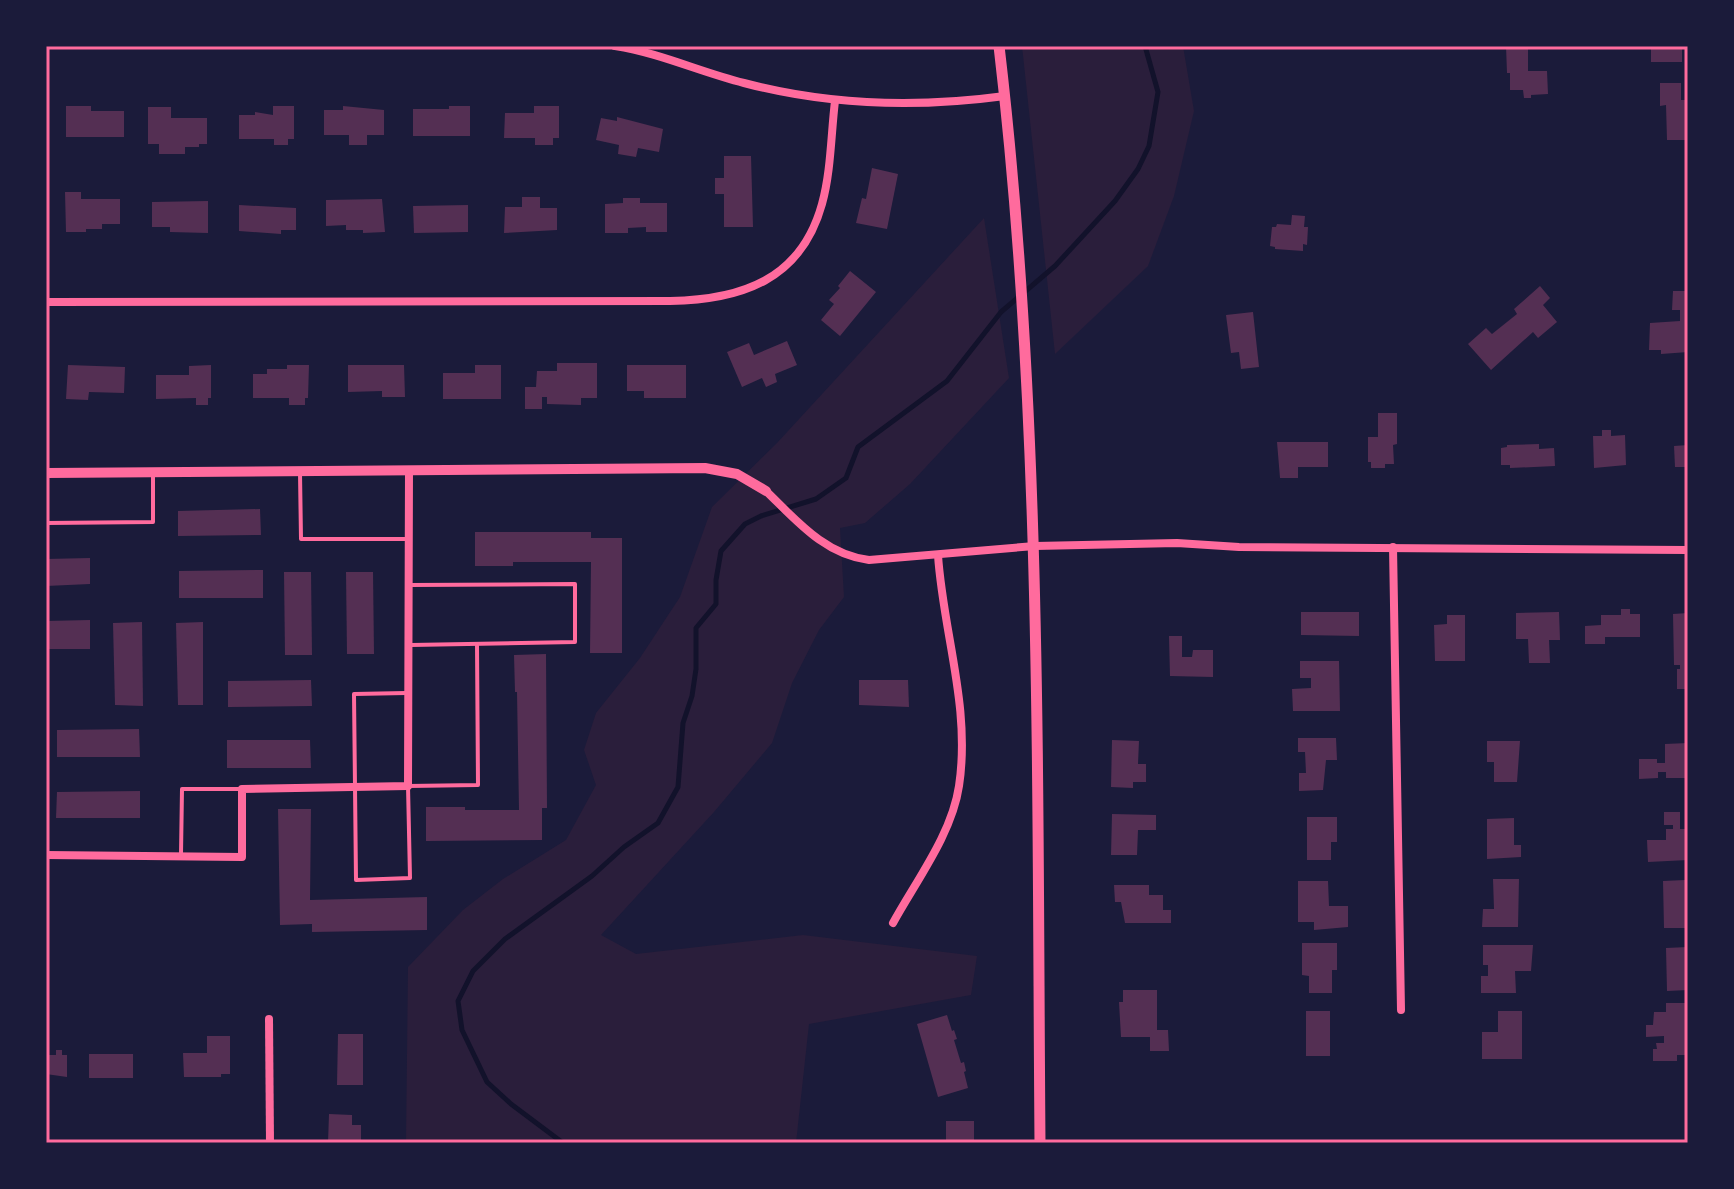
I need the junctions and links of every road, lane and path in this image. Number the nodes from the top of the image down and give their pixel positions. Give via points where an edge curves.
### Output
1 (615, 46) edge
2 (999, 46) edge
3 (1005, 96) junction
4 (835, 101) junction
5 (46, 302) edge
6 (300, 471) junction
7 (409, 471) junction
8 (153, 472) junction
9 (46, 473) edge
10 (766, 491) joint
11 (46, 523) edge
12 (409, 539) junction
13 (1035, 546) junction
14 (1393, 547) junction
15 (1688, 550) edge
16 (938, 555) junction
17 (409, 585) junction
18 (477, 644) junction
19 (409, 645) junction
20 (409, 693) junction
21 (408, 786) junction
22 (355, 787) junction
23 (242, 789) junction
24 (46, 855) edge
25 (181, 857) junction
26 (893, 923) dead end
27 (1401, 1010) dead end
28 (269, 1019) dead end
29 (270, 1143) edge
30 (1040, 1143) edge

1 - 4 street via 741,82
2 - 3 main road
3 - 4 street via 919,104
3 - 13 main road
4 - 5 street via 823,203 815,226 775,275 723,298
6 - 7 street
6 - 8 street
6 - 12 lane via 301,539
7 - 10 street via 705,468 737,474
7 - 12 street
8 - 9 street
8 - 11 lane via 153,522
10 - 16 street via 818,540 843,554 884,560
12 - 17 street
13 - 14 street
13 - 16 street
13 - 30 main road
14 - 15 street
14 - 27 street
16 - 26 street via 960,698 959,786 941,837
17 - 18 lane via 575,584 575,642
17 - 19 street
18 - 19 lane
18 - 21 lane via 478,785
19 - 20 street
20 - 21 street
20 - 22 lane via 354,694
21 - 22 street
21 - 22 lane via 410,878 356,880
22 - 23 street
23 - 25 lane via 182,789
23 - 25 street via 242,857
24 - 25 street
28 - 29 street

